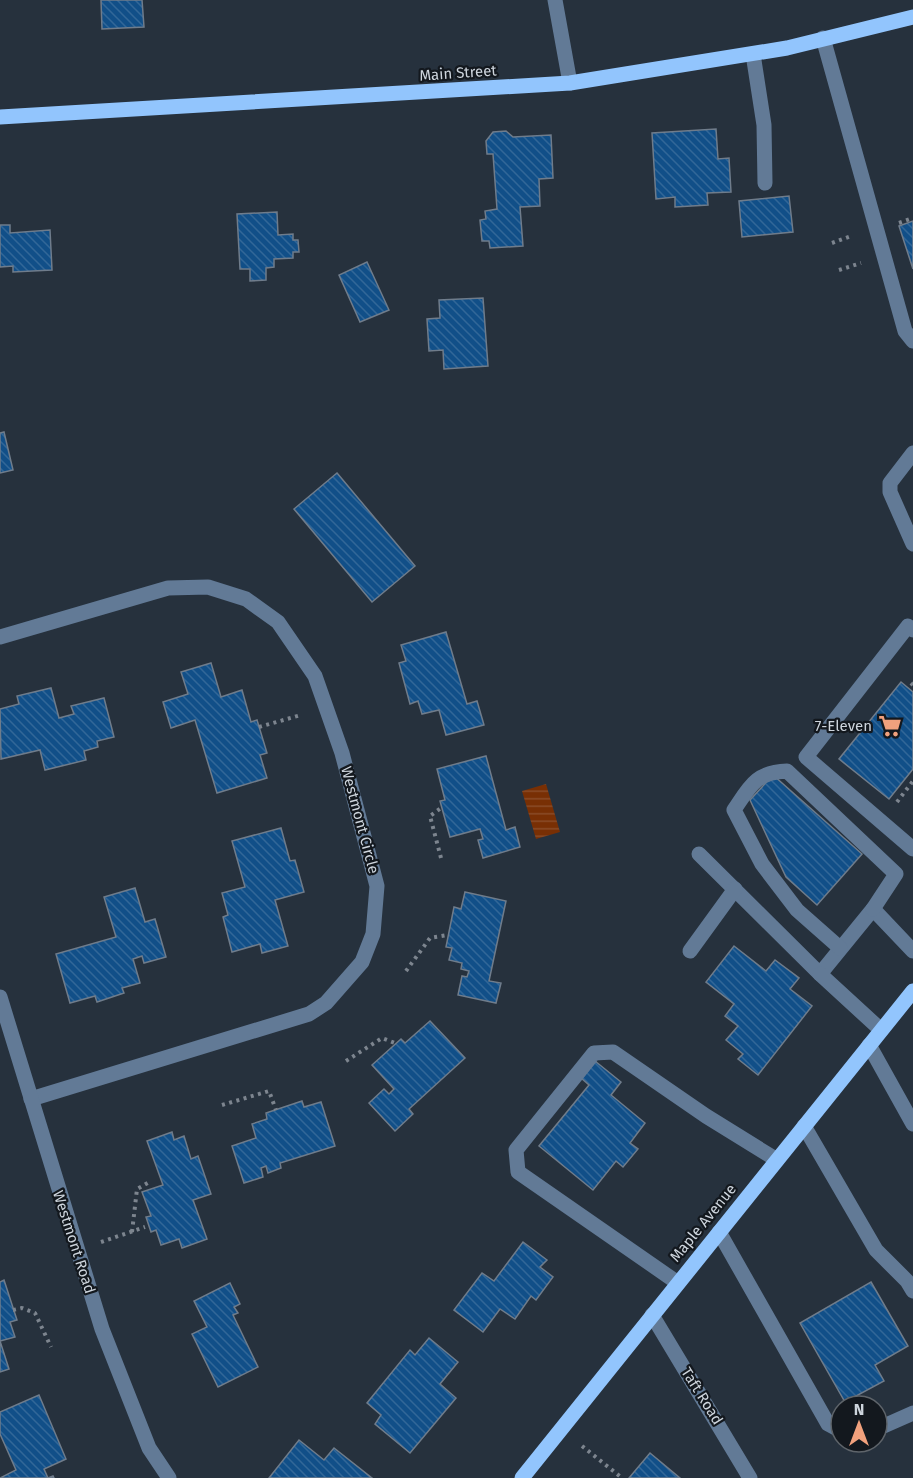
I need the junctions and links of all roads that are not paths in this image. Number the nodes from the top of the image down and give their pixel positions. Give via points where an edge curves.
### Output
1 (555, 0) edge
2 (913, 17) edge
3 (823, 38) junction
4 (753, 54) junction
5 (570, 83) junction
6 (0, 117) edge
7 (765, 183) dead end
8 (913, 340) edge
9 (913, 453) edge
10 (913, 544) edge
11 (913, 630) edge
12 (0, 638) edge
13 (913, 849) edge
14 (699, 854) dead end
15 (735, 889) junction
16 (873, 909) junction
17 (840, 948) junction
18 (690, 951) dead end
19 (913, 951) edge
20 (820, 974) junction
21 (913, 992) edge
22 (0, 997) edge
23 (881, 1030) junction
24 (869, 1045) junction
25 (31, 1099) junction
26 (913, 1124) edge
27 (804, 1126) junction
28 (777, 1160) junction
29 (718, 1232) junction
30 (678, 1283) junction
31 (913, 1292) edge
32 (652, 1315) junction
33 (913, 1413) edge
34 (889, 1424) edge
35 (829, 1425) edge
36 (169, 1478) edge
37 (522, 1478) edge
38 (750, 1478) edge

1 - 5 street
2 - 3 main road, Main Street
3 - 4 main road, Main Street
3 - 8 street via 905,331
4 - 5 main road, Main Street
4 - 7 street via 764,125
5 - 6 main road, Main Street
9 - 10 street via 890,483 890,492
11 - 13 street via 908,626 806,757
12 - 25 street, Westmont Circle via 168,588 208,587 246,599 278,622 315,676 342,753 377,886 373,934 362,962 326,1003 309,1014
14 - 15 street
15 - 18 street
15 - 20 street
16 - 17 street
16 - 17 street via 896,874 787,771 769,772 751,784 734,810 758,855 796,910
16 - 19 street
17 - 20 street
20 - 23 street
21 - 23 main road, Maple Avenue
22 - 25 street, Westmont Road
23 - 24 main road, Maple Avenue
24 - 26 street
24 - 27 main road, Maple Avenue
25 - 36 street, Westmont Road via 102,1329 149,1448
27 - 28 main road, Maple Avenue
27 - 31 street via 876,1250
28 - 29 main road, Maple Avenue
28 - 30 street via 613,1052 594,1053 523,1141 516,1150 518,1172
29 - 30 main road, Maple Avenue
29 - 35 street
30 - 32 main road, Maple Avenue
32 - 37 main road, Maple Avenue
32 - 38 street, Taft Road
33 - 34 street

